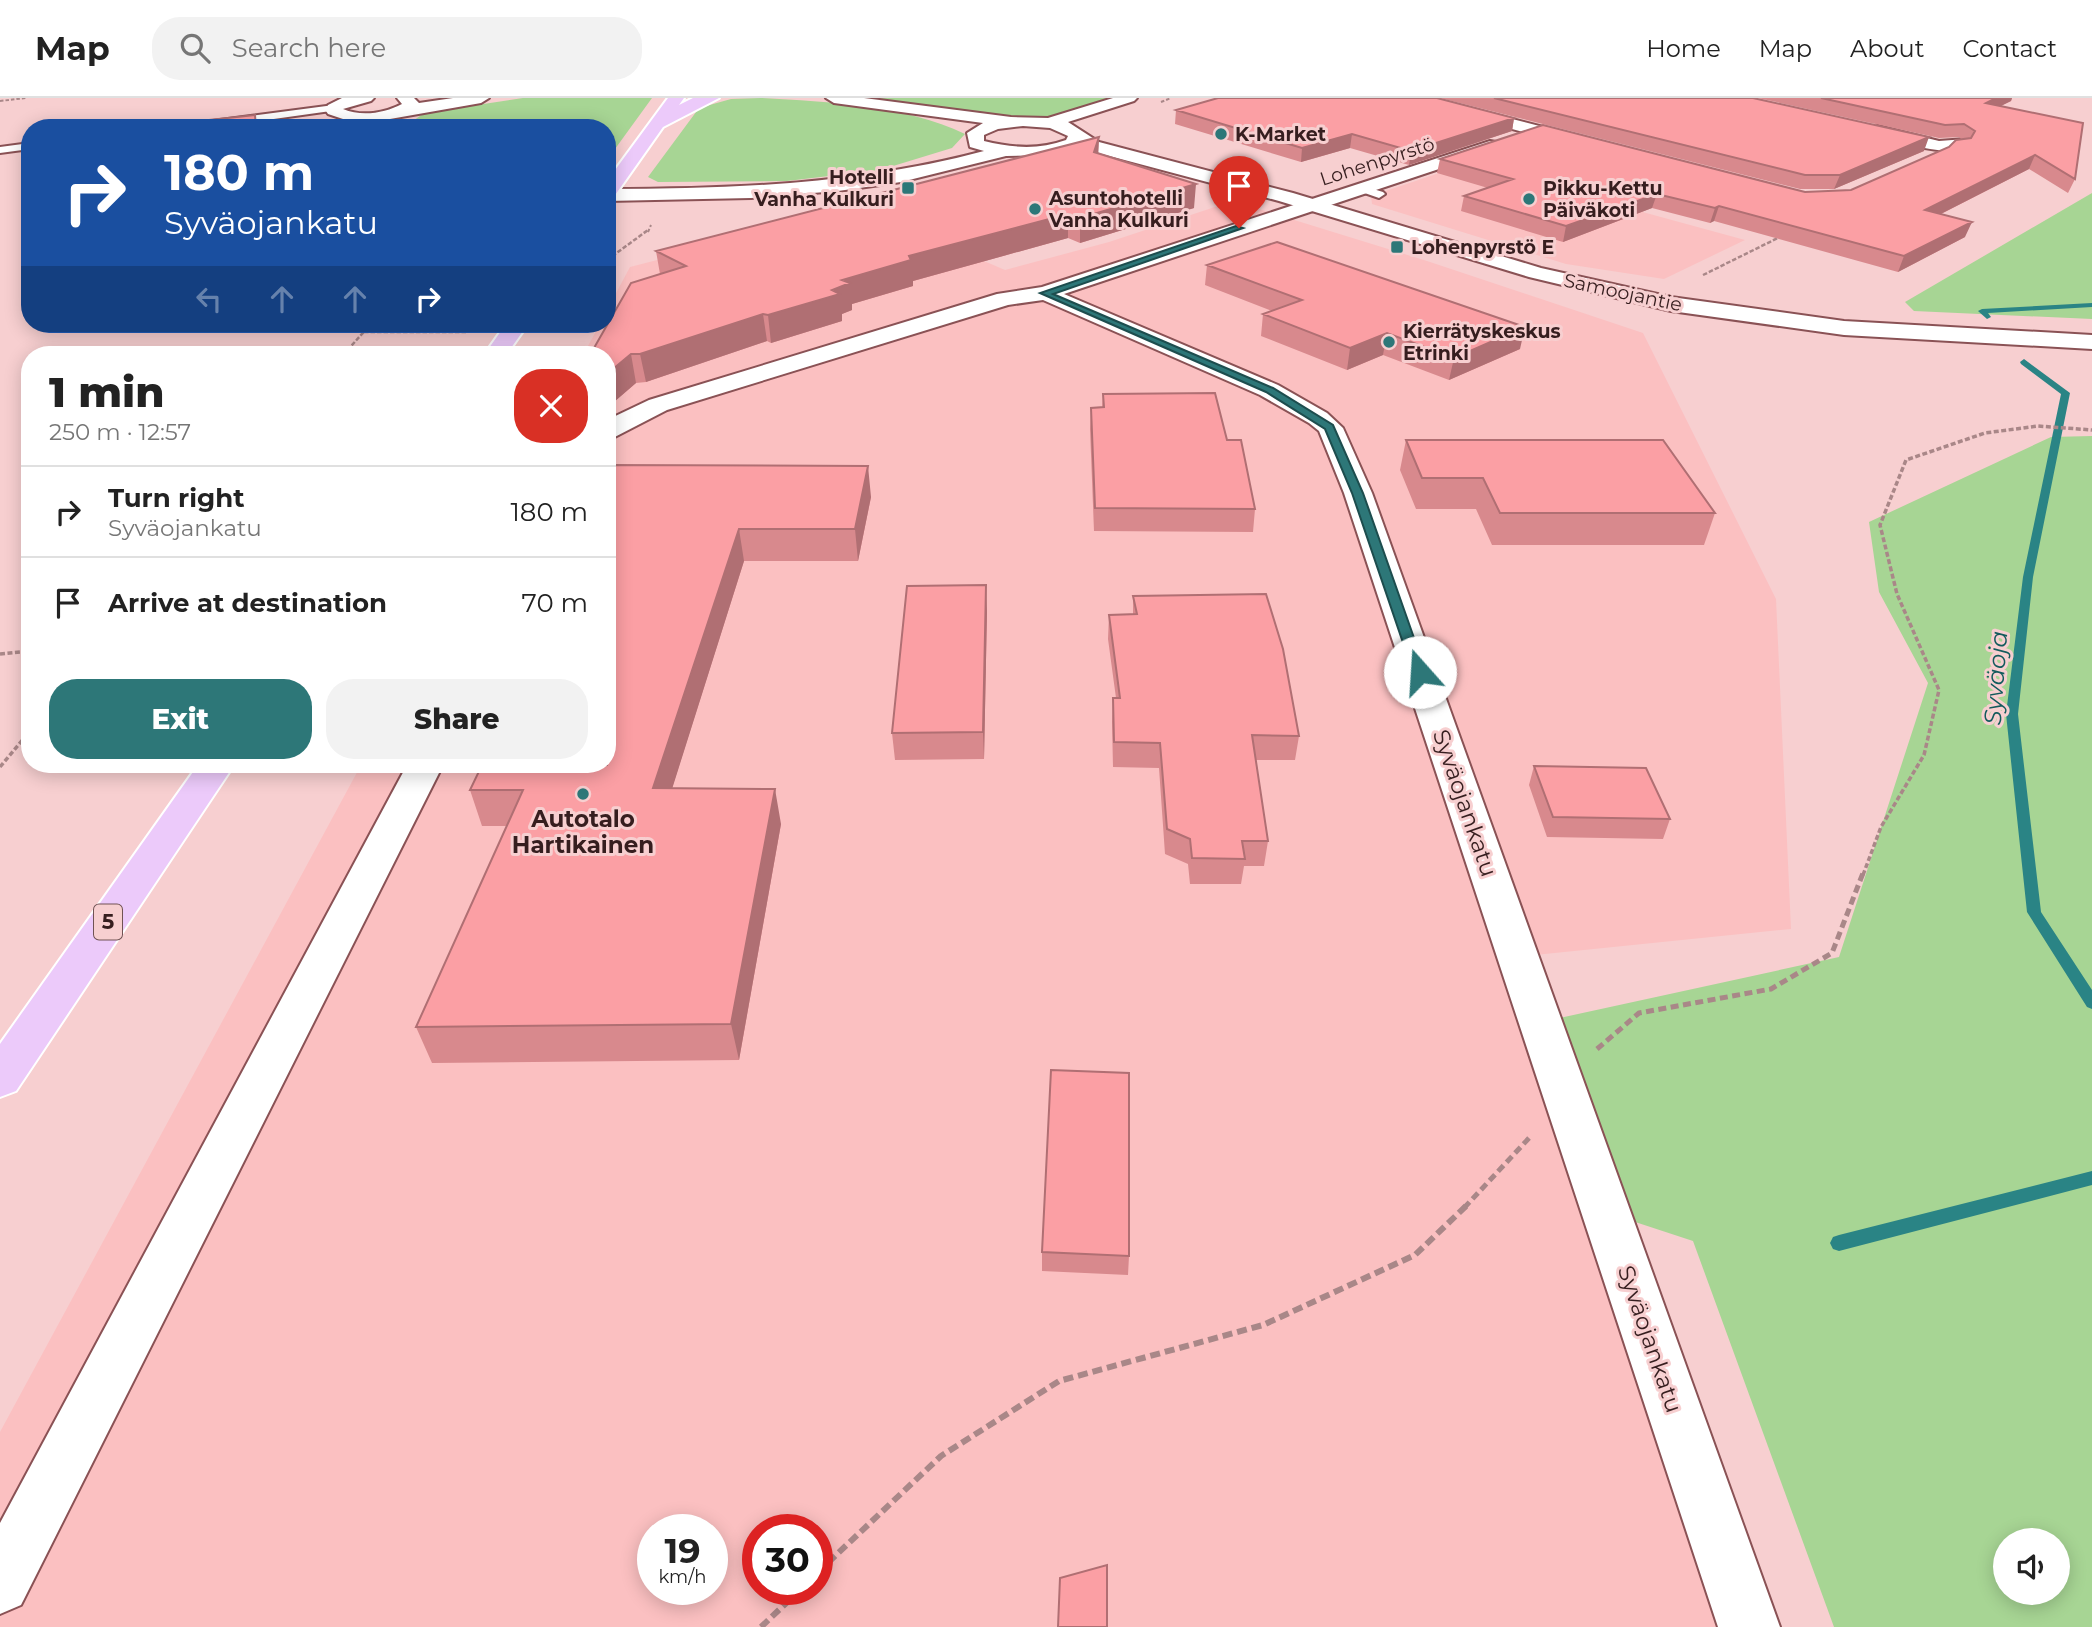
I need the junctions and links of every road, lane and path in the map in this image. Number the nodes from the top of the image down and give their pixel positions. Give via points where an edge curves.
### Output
1 (26, 98) edge
2 (363, 98) edge
3 (417, 98) edge
4 (481, 98) edge
5 (676, 98) edge
6 (711, 98) edge
7 (834, 98) edge
8 (1129, 98) edge
9 (1412, 98) edge
10 (0, 101) edge
11 (1111, 105) junction
12 (334, 108) junction
13 (398, 110) edge
14 (938, 114) junction
15 (250, 119) edge
16 (351, 119) edge
17 (370, 119) edge
18 (1015, 122) junction
19 (1049, 123) junction
20 (657, 124) junction
21 (1856, 127) edge
22 (1535, 132) junction
23 (1075, 133) junction
24 (978, 136) junction
25 (1966, 144) edge
26 (1939, 146) junction
27 (21, 147) edge
28 (1602, 148) edge
29 (0, 150) edge
30 (1049, 150) junction
31 (1006, 151) junction
32 (1924, 160) edge
33 (1168, 167) junction
34 (928, 170) junction
35 (616, 183) edge
36 (1360, 188) junction
37 (616, 190) edge
38 (1379, 194) dead end
39 (1312, 204) junction
40 (647, 233) dead end
41 (1785, 235) edge
42 (616, 254) edge
43 (1695, 279) dead end
44 (1045, 293) junction
45 (363, 333) edge
46 (2092, 342) edge
47 (351, 346) edge
48 (616, 425) edge
49 (21, 652) edge
50 (0, 654) edge
51 (21, 742) edge
52 (0, 767) edge
53 (210, 773) edge
54 (421, 773) edge
55 (0, 1079) edge
56 (0, 1584) edge
57 (784, 1605) edge
58 (761, 1627) edge
59 (1749, 1627) edge

1 - 10 path
2 - 12 street
3 - 13 street
4 - 13 street
5 - 20 highway
6 - 20 highway
7 - 14 street
8 - 11 street
9 - 22 street, Lohenpyrstö
11 - 19 street
11 - 23 street
12 - 15 lane
12 - 16 street
13 - 17 street
14 - 18 street
14 - 24 street
18 - 19 street
18 - 24 street
19 - 23 street, Samoojantie
20 - 35 highway
21 - 26 street
22 - 28 street, Lohenpyrstö
22 - 36 street, Lohenpyrstö
23 - 30 street via 1073,143
23 - 33 street, Samoojantie via 1093,146
24 - 31 street
24 - 34 street
25 - 26 street
26 - 32 street via 1941,151
27 - 29 lane
30 - 31 street, Samoojantie
30 - 33 street, Samoojantie
31 - 34 street
33 - 39 street, Samoojantie
34 - 37 street via 785,191
36 - 38 lane
36 - 39 street, Lohenpyrstö
39 - 44 street
39 - 46 street, Samoojantie via 1510,266 1671,304 1844,328
40 - 42 path
41 - 43 path
44 - 48 street via 1005,299 657,405
44 - 59 street, Syväojankatu via 1269,390 1330,428 1362,506
45 - 47 path
49 - 50 path
51 - 52 path
53 - 55 highway, 5
54 - 56 street
57 - 58 path

